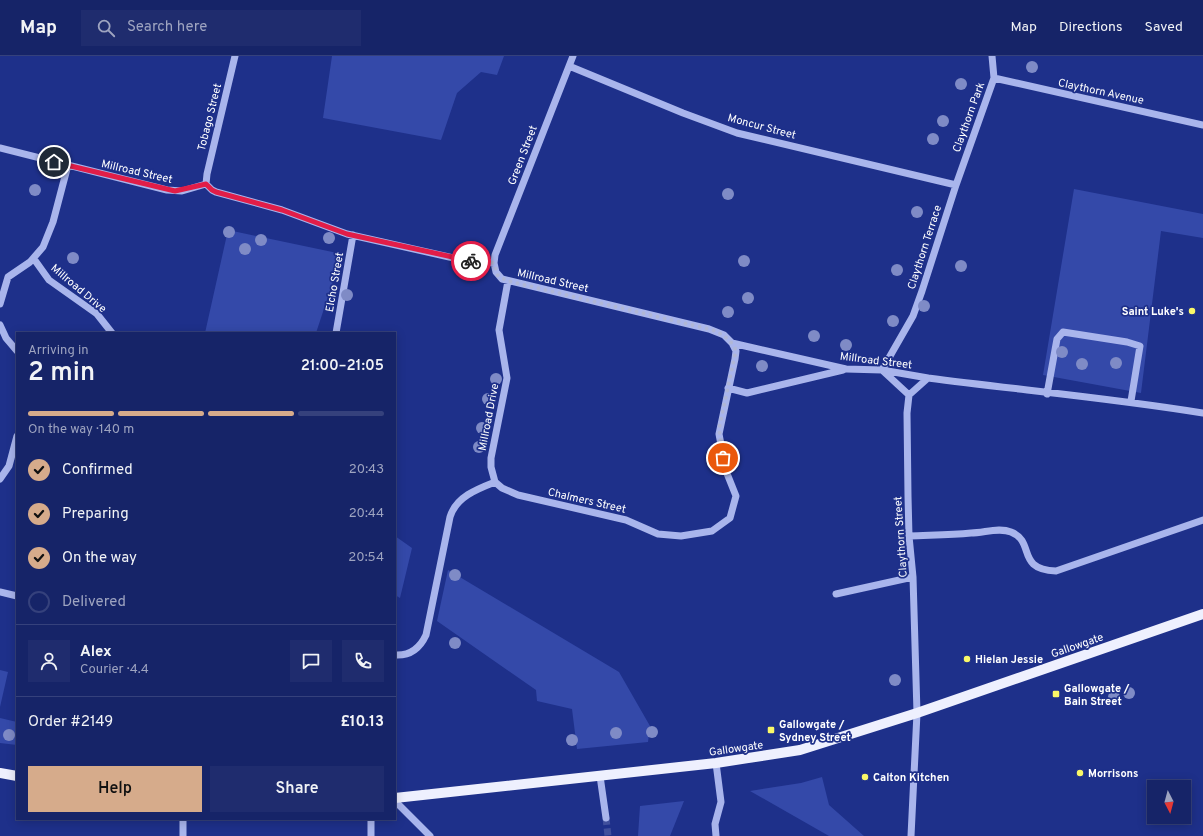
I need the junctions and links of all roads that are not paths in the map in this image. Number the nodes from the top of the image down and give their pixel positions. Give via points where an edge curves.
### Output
1 (235, 56) edge
2 (573, 56) edge
3 (992, 56) edge
4 (569, 66) junction
5 (994, 78) junction
6 (1203, 124) edge
7 (0, 148) edge
8 (68, 165) junction
9 (206, 184) junction
10 (956, 185) junction
11 (353, 235) junction
12 (34, 259) junction
13 (494, 263) junction
14 (508, 281) junction
15 (0, 304) edge
16 (0, 325) edge
17 (111, 332) edge
18 (336, 332) edge
19 (2, 335) edge
20 (732, 343) junction
21 (16, 350) edge
22 (846, 369) junction
23 (882, 370) junction
24 (928, 378) junction
25 (728, 388) junction
26 (909, 394) junction
27 (1047, 394) junction
28 (1131, 402) junction
29 (1203, 413) edge
30 (16, 440) edge
31 (0, 479) edge
32 (495, 482) junction
33 (1203, 520) edge
34 (909, 536) junction
35 (913, 577) junction
36 (0, 592) edge
37 (836, 594) dead end
38 (16, 596) edge
39 (1203, 614) edge
40 (396, 655) edge
41 (917, 713) junction
42 (716, 764) junction
43 (0, 773) edge
44 (16, 776) edge
45 (600, 776) junction
46 (396, 800) edge
47 (396, 801) edge
48 (606, 818) tunnel mouth
49 (183, 820) edge
50 (371, 820) edge
51 (183, 836) edge
52 (371, 836) edge
53 (430, 836) edge
54 (716, 836) edge
55 (911, 836) edge

1 - 9 street, Tobago Street
2 - 4 street, Green Street
3 - 5 street, Claythorn Park
4 - 10 street, Moncur Street via 737,133
4 - 13 street, Green Street via 494,255
5 - 6 street, Claythorn Avenue
5 - 10 street, Claythorn Park
7 - 8 street, Millroad Street
8 - 9 street, Millroad Street via 175,191
8 - 12 street via 51,228 43,247
9 - 11 street via 216,192 282,210
10 - 23 street, Claythorn Terrace via 913,316
11 - 13 street via 467,261
11 - 18 street, Elcho Street
12 - 15 street via 8,277
12 - 17 street, Millroad Drive via 49,280 97,314
13 - 14 street, Millroad Street via 498,276
14 - 20 street, Millroad Street via 709,329 720,333
14 - 32 street, Millroad Drive via 499,325 507,378 491,458
16 - 19 street
19 - 21 street
20 - 22 street, Millroad Street
20 - 25 street, Chalmers Street via 736,355
22 - 23 street, Millroad Street
22 - 25 street via 747,393
23 - 24 street, Millroad Street
23 - 26 street
24 - 26 street, Millroad Street
24 - 27 street, Millroad Street
25 - 32 street, Chalmers Street via 719,434 726,471 736,496 730,518 712,531 681,536 658,534 626,520 518,495
26 - 34 street, Claythorn Street
27 - 28 street, Millroad Street
27 - 28 street via 1057,339 1063,332 1140,346
28 - 29 street, Millroad Street
30 - 31 street via 9,466
32 - 40 street via 466,496 454,508 426,635 418,648 403,655
33 - 34 street via 1056,571 1041,569 1032,564 1021,539 1010,531
34 - 35 street, Claythorn Street
35 - 37 street
35 - 41 street, Claythorn Street
36 - 38 street
39 - 41 main road, Gallowgate
41 - 42 main road, Gallowgate via 805,749
41 - 55 street, Claythorn Street
42 - 45 main road, Gallowgate
42 - 54 street via 720,802 715,824
43 - 44 main road
45 - 46 main road, Gallowgate
45 - 48 street
47 - 53 street
49 - 51 street
50 - 52 street

